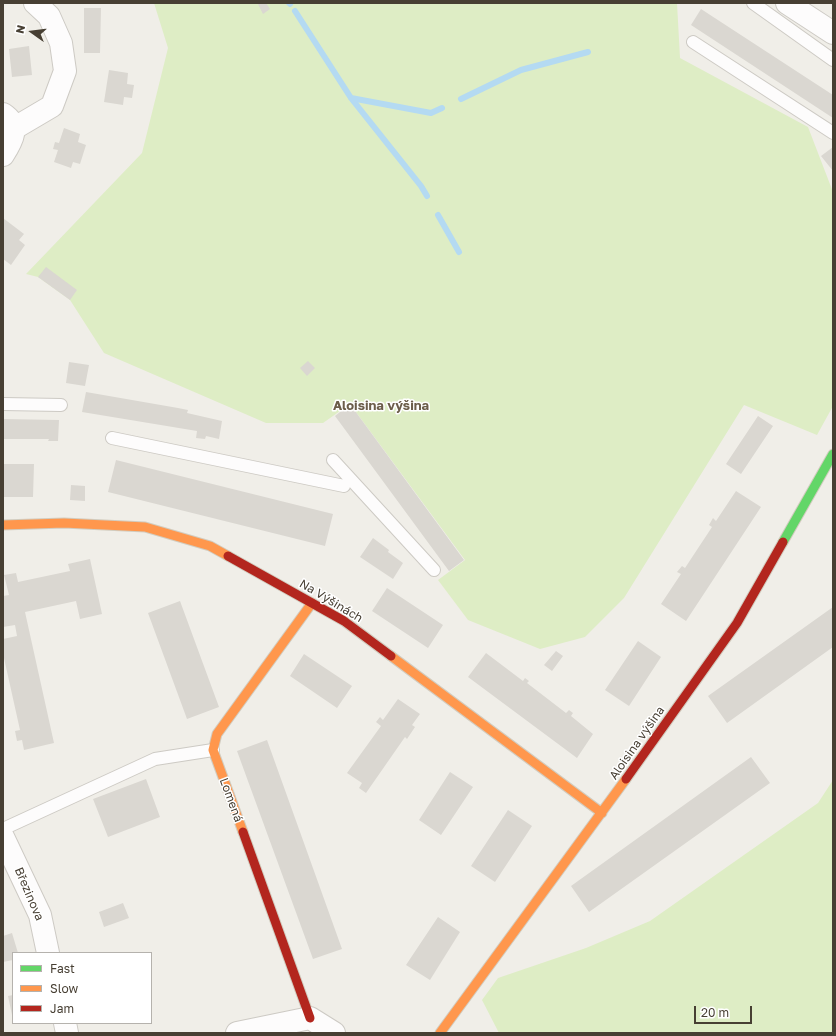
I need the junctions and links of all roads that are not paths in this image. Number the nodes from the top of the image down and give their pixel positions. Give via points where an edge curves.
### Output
1 (35, 3) edge
2 (753, 3) edge
3 (787, 3) edge
4 (833, 33) edge
5 (693, 42) dead end
6 (833, 60) edge
7 (8, 121) edge
8 (833, 133) edge
9 (3, 155) edge
10 (3, 404) edge
11 (61, 405) dead end
12 (112, 438) dead end
13 (833, 454) edge
14 (333, 460) dead end
15 (344, 486) dead end
16 (3, 525) edge
17 (434, 570) dead end
18 (312, 603) junction
19 (213, 750) junction
20 (602, 813) junction
21 (3, 828) edge
22 (3, 837) edge
23 (48, 952) edge
24 (310, 1018) junction
25 (237, 1033) edge
26 (334, 1033) edge
27 (440, 1033) edge

1 - 7 street via 49,16 61,43 65,71 52,106
2 - 6 lane
3 - 4 street
5 - 8 lane
7 - 9 street via 14,139
10 - 11 lane
12 - 15 lane
13 - 20 street, Aloisina výšina via 737,623
14 - 17 lane
16 - 18 street, Na Výšinách via 64,523 145,526 210,546
18 - 19 street via 217,734
18 - 20 street, Na Výšinách via 344,620
19 - 21 lane via 155,759
19 - 24 street, Lomená
20 - 27 street, Aloisina výšina
22 - 23 street, Březinova via 40,915
24 - 25 street
24 - 26 street

